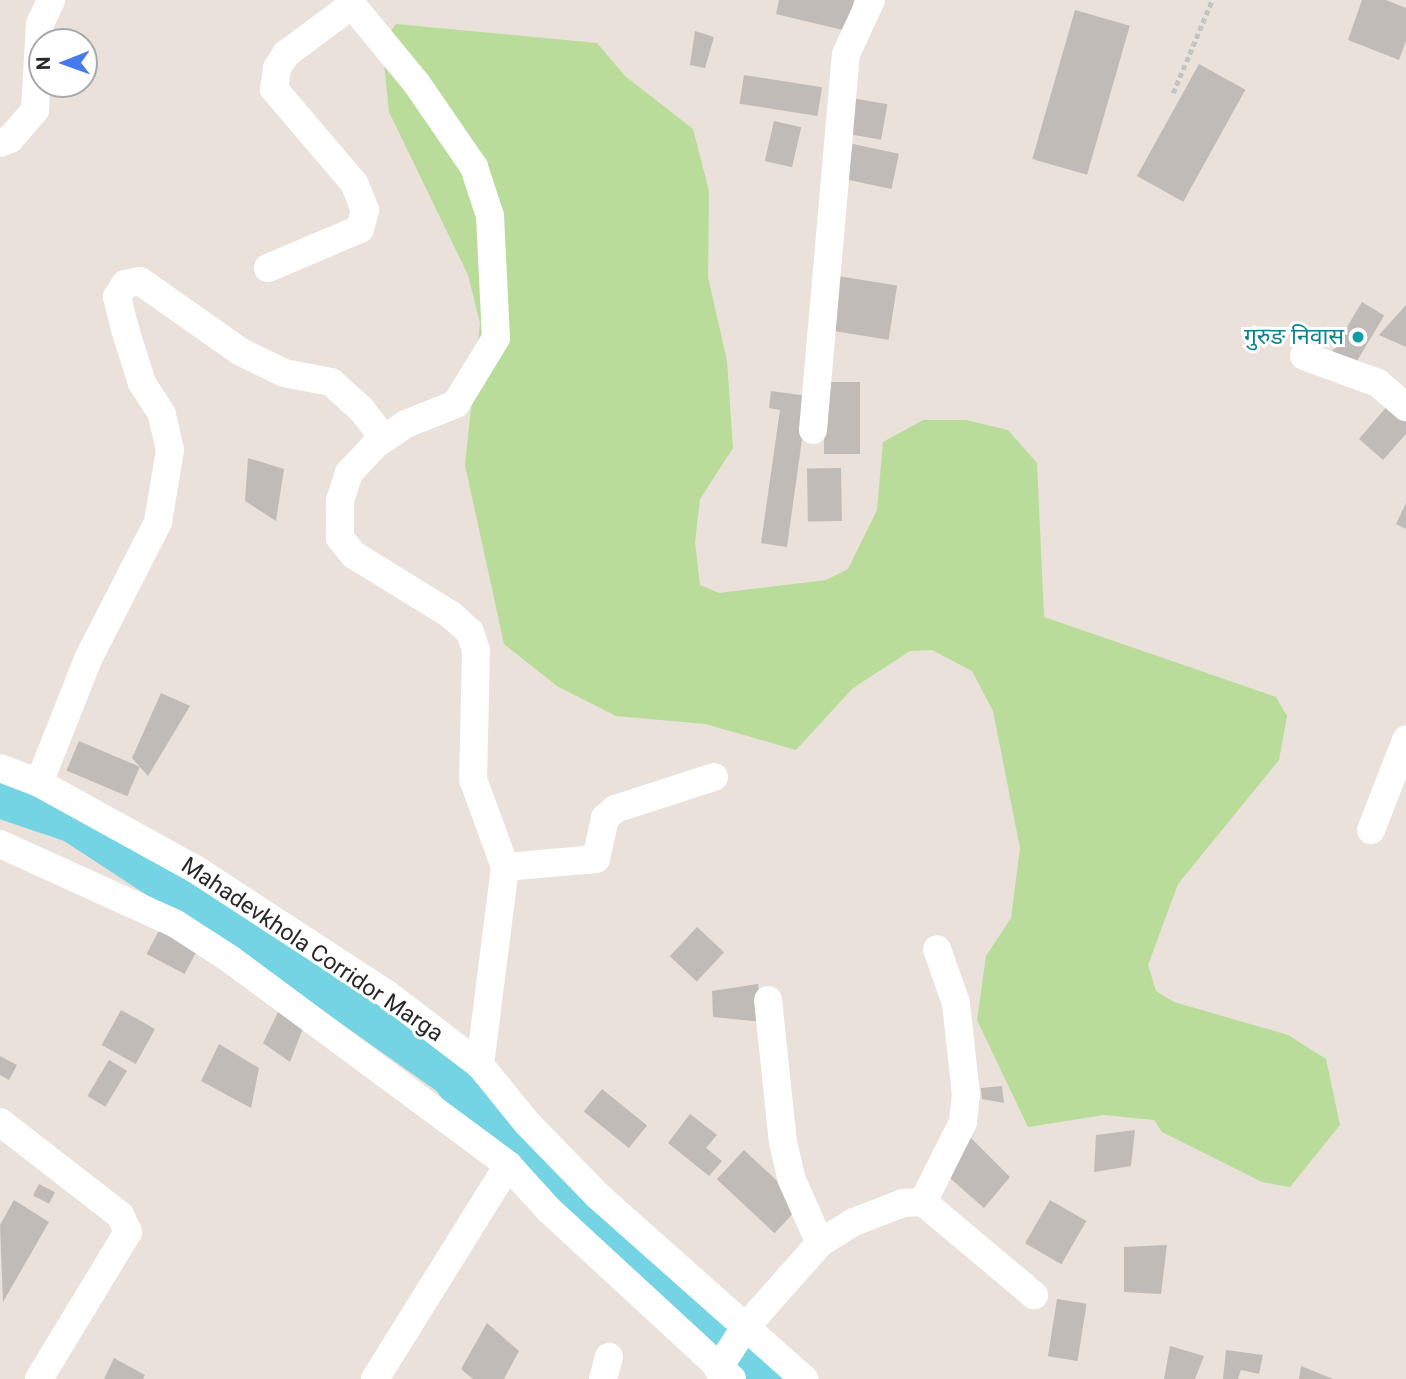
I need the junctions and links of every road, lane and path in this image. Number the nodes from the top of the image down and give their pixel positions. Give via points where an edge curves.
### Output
1 (51, 0) edge
2 (871, 0) edge
3 (1212, 0) edge
4 (350, 2) edge
5 (1173, 93) dead end
6 (0, 143) edge
7 (268, 268) dead end
8 (1304, 356) dead end
9 (1406, 407) edge
10 (813, 430) dead end
11 (384, 438) junction
12 (1406, 740) edge
13 (0, 768) edge
14 (714, 777) dead end
15 (39, 783) junction
16 (1371, 830) dead end
17 (0, 844) edge
18 (505, 867) junction
19 (937, 949) dead end
20 (768, 1000) dead end
21 (480, 1065) junction
22 (0, 1122) edge
23 (508, 1165) junction
24 (923, 1202) junction
25 (821, 1243) junction
26 (1034, 1295) dead end
27 (744, 1329) junction
28 (725, 1374) edge
29 (39, 1379) edge
30 (375, 1379) edge
31 (804, 1379) edge

1 - 6 street via 40,24 34,110 10,139
2 - 10 street via 846,54
3 - 5 path
4 - 7 street via 286,54 277,68 274,89 354,183 365,210 360,229
4 - 11 street via 417,84 474,167 490,216 496,338 456,404
8 - 9 street via 1378,383
11 - 15 street via 331,382 284,373 241,352 139,281 125,284 117,297 122,318 142,383 162,414 170,450 158,522 88,659
11 - 18 street via 349,473 340,501 341,538 354,555 470,632 476,650 472,779
12 - 16 street
13 - 15 street, Mahadevkhola Corridor Marga
14 - 18 street via 615,810 605,818 596,859
15 - 21 street, Mahadevkhola Corridor Marga via 195,869 387,994
17 - 23 street via 176,924
18 - 21 street
19 - 24 street via 960,1025 966,1095 963,1122
20 - 25 street via 783,1142 791,1178
21 - 27 street, Mahadevkhola Corridor Marga via 527,1123 598,1196
22 - 29 street via 120,1215 128,1233
23 - 28 street
23 - 30 street
24 - 25 street via 903,1203 853,1222
24 - 26 street
25 - 27 street
27 - 28 street
27 - 31 street, Mahadevkhola Corridor Marga

